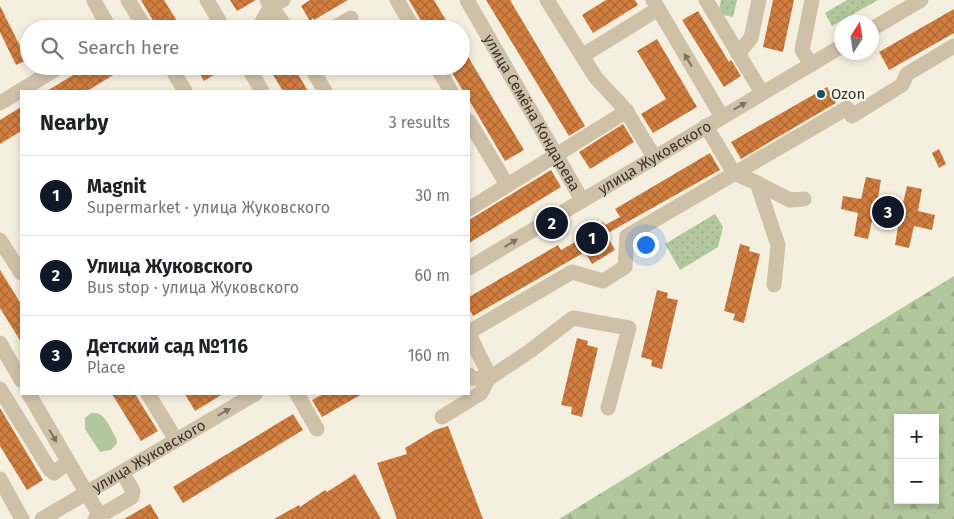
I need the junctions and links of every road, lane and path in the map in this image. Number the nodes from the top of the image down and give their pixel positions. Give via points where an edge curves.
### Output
1 (128, 0) edge
2 (207, 0) edge
3 (397, 0) edge
4 (467, 0) edge
5 (547, 0) edge
6 (706, 0) edge
7 (759, 0) edge
8 (812, 0) edge
9 (94, 1) edge
10 (274, 2) edge
11 (912, 2) edge
12 (655, 5) edge
13 (351, 18) dead end
14 (105, 20) edge
15 (140, 20) edge
16 (219, 20) edge
17 (263, 20) edge
18 (283, 20) edge
19 (348, 20) edge
20 (409, 20) edge
21 (879, 24) edge
22 (954, 46) edge
23 (834, 50) edge
24 (738, 54) junction
25 (582, 56) junction
26 (810, 64) junction
27 (45, 75) edge
28 (176, 75) edge
29 (252, 75) edge
30 (315, 75) edge
31 (441, 75) edge
32 (21, 90) edge
33 (185, 90) edge
34 (261, 90) edge
35 (324, 90) edge
36 (450, 90) edge
37 (20, 91) edge
38 (762, 94) junction
39 (0, 103) edge
40 (627, 111) junction
41 (722, 117) junction
42 (470, 123) edge
43 (706, 126) junction
44 (556, 156) junction
45 (654, 157) junction
46 (734, 173) junction
47 (757, 183) junction
48 (507, 186) junction
49 (804, 199) dead end
50 (582, 200) junction
51 (470, 207) edge
52 (0, 240) edge
53 (470, 267) edge
54 (20, 272) edge
55 (774, 285) dead end
56 (470, 332) edge
57 (470, 335) edge
58 (0, 343) edge
59 (20, 375) edge
60 (470, 378) edge
61 (488, 379) junction
62 (0, 389) edge
63 (30, 395) edge
64 (152, 395) edge
65 (253, 395) edge
66 (298, 395) edge
67 (608, 408) dead end
68 (442, 417) dead end
69 (317, 429) dead end
70 (176, 440) junction
71 (68, 462) junction
72 (122, 472) junction
73 (0, 479) edge
74 (87, 492) junction
75 (98, 518) edge
76 (22, 519) edge
77 (42, 519) edge

1 - 15 street
2 - 16 street
3 - 20 street
4 - 44 street, улица Семёна Кондарева
5 - 25 street
6 - 24 street
7 - 24 street via 751,38
8 - 26 street via 802,50
9 - 14 street
10 - 17 street
10 - 18 street
11 - 21 street
12 - 25 street
41 -> 12 street
13 - 19 street
22 - 46 street via 907,74 902,85 852,116 847,108
23 - 26 street, улица Жуковского
24 - 38 street
25 - 40 street via 596,78
26 - 38 street, улица Жуковского
27 - 32 street
28 - 33 street
29 - 34 street
30 - 35 street
31 - 36 street
37 - 39 street
41 -> 38 street, улица Жуковского
40 - 44 street
40 - 45 street
41 - 43 street, улица Жуковского
42 - 48 street
43 - 45 street, улица Жуковского
43 - 46 street
44 - 48 street
44 - 50 street, улица Семёна Кондарева
45 - 50 street, улица Жуковского
46 - 47 street
46 - 56 street via 627,236 625,268 602,281 572,272
47 - 49 street via 790,200
47 - 55 street via 778,245
48 - 51 street
53 -> 50 street, улица Жуковского
52 - 54 street
57 - 61 street
58 - 59 street
60 - 61 street
61 - 67 street via 573,318 635,329
61 - 68 street via 481,393
62 - 71 street via 50,470 54,472
63 -> 71 street
64 - 70 street
70 -> 65 street, улица Жуковского
66 - 69 street
70 - 72 street, улица Жуковского
71 - 74 street
72 - 74 street, улица Жуковского
72 - 75 street via 132,497
73 - 76 street
74 - 75 street
74 - 77 street, улица Жуковского

